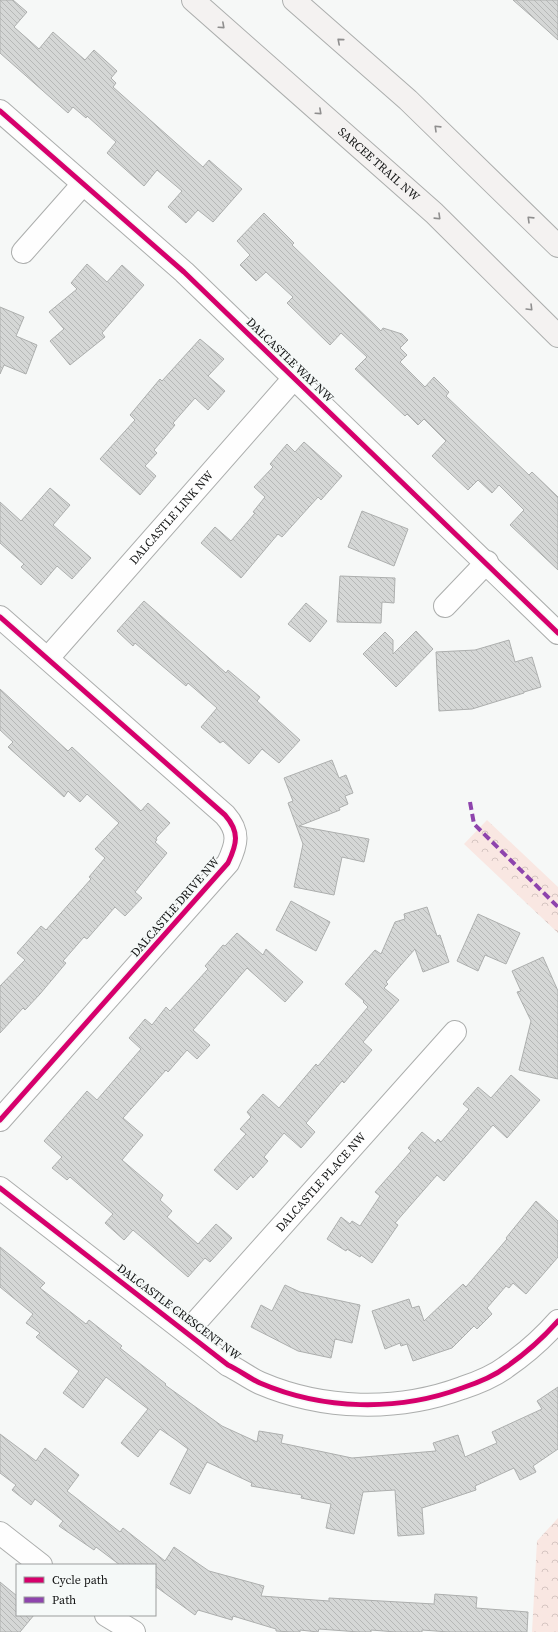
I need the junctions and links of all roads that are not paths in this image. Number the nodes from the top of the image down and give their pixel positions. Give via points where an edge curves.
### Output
1 (193, 0) edge
2 (294, 0) edge
3 (0, 110) edge
4 (83, 184) junction
5 (558, 246) edge
6 (23, 252) dead end
7 (558, 336) edge
8 (295, 377) junction
9 (487, 562) junction
10 (445, 606) dead end
11 (0, 616) edge
12 (558, 633) edge
13 (48, 658) junction
14 (454, 1032) dead end
15 (0, 1120) edge
16 (0, 1188) edge
17 (558, 1321) edge
18 (187, 1332) junction
19 (0, 1533) edge
20 (40, 1564) edge
21 (108, 1616) edge
22 (134, 1632) edge

1 -> 7 main road, SARCEE TRAIL NW via 434,213
5 -> 2 main road via 408,100
3 - 4 street, DALCASTLE WAY NW
4 - 6 street
4 - 8 street, DALCASTLE WAY NW via 184,272
8 - 9 street, DALCASTLE WAY NW
8 - 13 street, DALCASTLE LINK NW
9 - 10 street
9 - 12 street, DALCASTLE WAY NW
11 - 13 street, DALCASTLE DRIVE NW
13 - 15 street, DALCASTLE DRIVE NW via 225,815 231,822 236,840 228,863
14 - 18 street, DALCASTLE PLACE NW
16 - 18 street, DALCASTLE CRESCENT NW
17 - 18 street, DALCASTLE CRESCENT NW via 505,1368 478,1383 441,1396 400,1404 339,1404 296,1396 259,1382 228,1364
19 - 20 street
21 - 22 street

